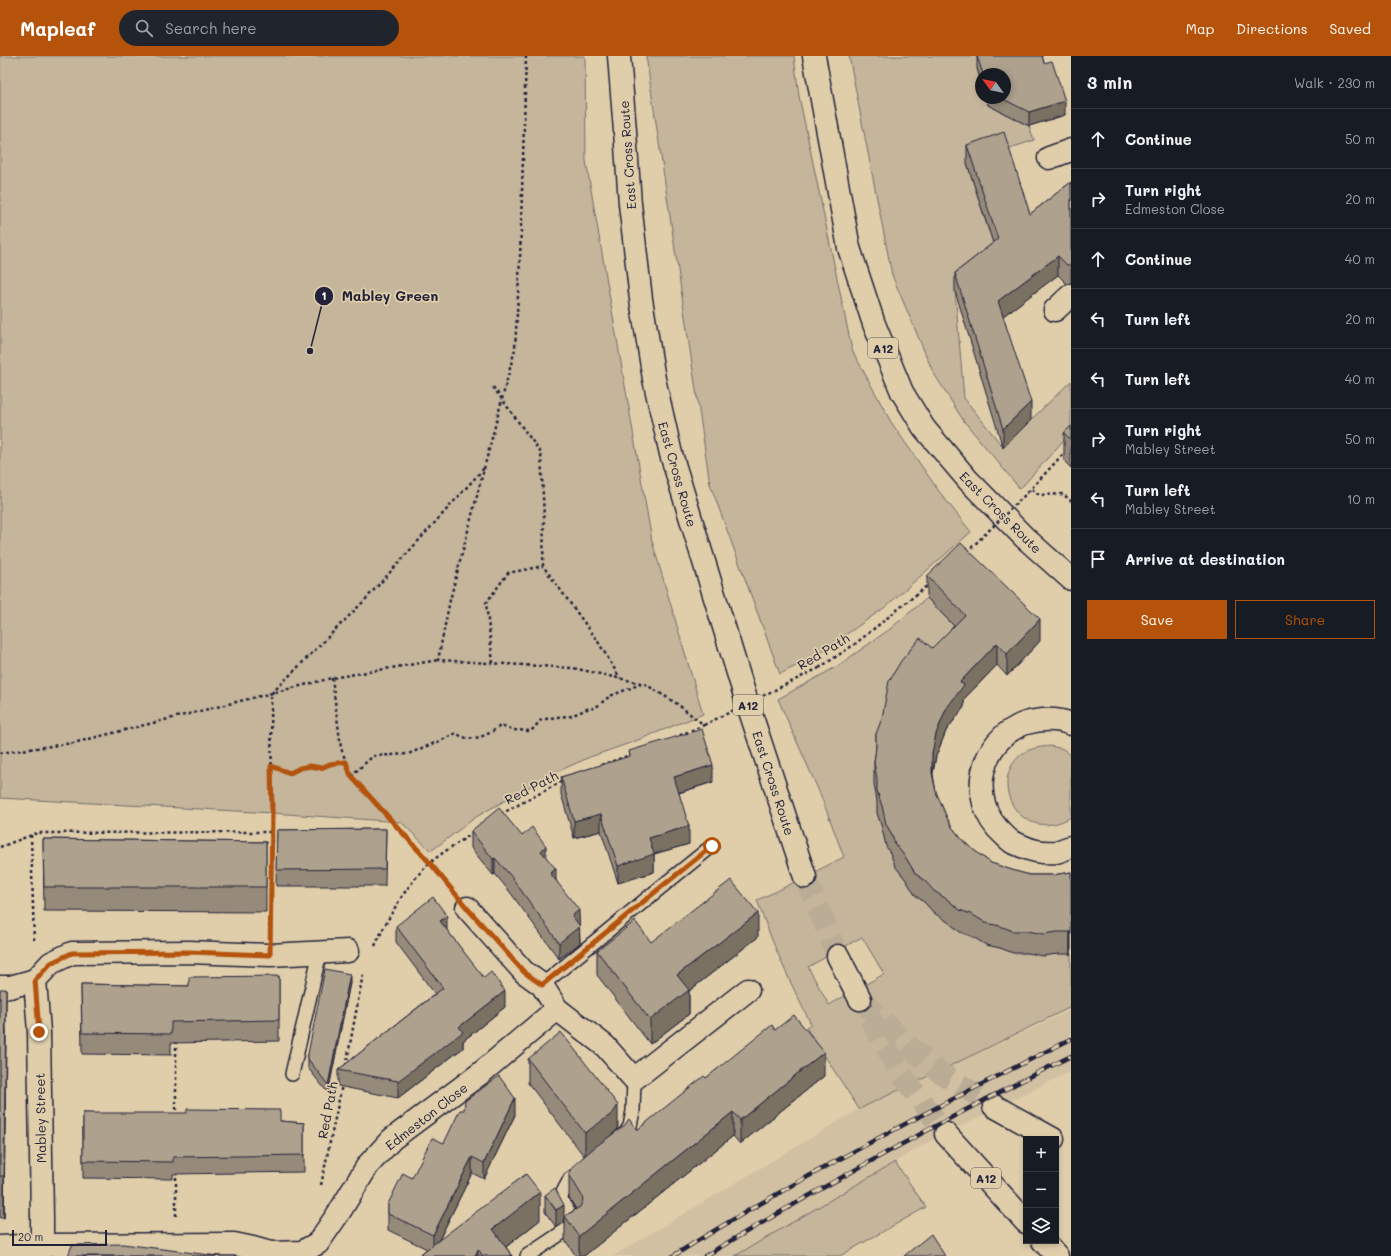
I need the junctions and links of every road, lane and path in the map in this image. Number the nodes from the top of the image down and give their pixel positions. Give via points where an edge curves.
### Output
1 (526, 56) edge
2 (619, 56) edge
3 (814, 56) edge
4 (1071, 150) edge
5 (1049, 158) dead end
6 (1071, 295) edge
7 (1055, 310) dead end
8 (493, 387) dead end
9 (502, 400) junction
10 (1066, 451) dead end
11 (485, 466) junction
12 (1032, 488) junction
13 (1071, 501) edge
14 (966, 552) edge
15 (543, 566) junction
16 (1071, 579) edge
17 (932, 582) edge
18 (438, 660) junction
19 (493, 663) junction
20 (332, 678) junction
21 (620, 679) junction
22 (641, 684) junction
23 (271, 694) junction
24 (1071, 724) edge
25 (704, 725) junction
26 (671, 739) edge
27 (637, 752) edge
28 (0, 753) edge
29 (623, 758) junction
30 (346, 762) junction
31 (625, 765) edge
32 (271, 766) junction
33 (596, 767) edge
34 (351, 776) junction
35 (570, 778) edge
36 (498, 815) edge
37 (479, 829) edge
38 (271, 832) junction
39 (31, 835) junction
40 (712, 846) dead end
41 (0, 847) edge
42 (1071, 847) edge
43 (430, 863) junction
44 (805, 877) tunnel mouth
45 (467, 908) joint
46 (348, 951) dead end
47 (320, 952) junction
48 (372, 952) dead end
49 (270, 955) junction
50 (838, 956) tunnel mouth
51 (363, 974) dead end
52 (35, 980) junction
53 (542, 985) junction
54 (0, 987) edge
55 (748, 990) dead end
56 (860, 999) tunnel mouth
57 (557, 1009) junction
58 (176, 1039) edge
59 (292, 1074) dead end
60 (344, 1074) edge
61 (634, 1079) junction
62 (343, 1081) edge
63 (994, 1106) tunnel mouth
64 (176, 1118) edge
65 (946, 1134) tunnel mouth
66 (1048, 1136) edge
67 (1059, 1142) edge
68 (1071, 1146) edge
69 (613, 1148) edge
70 (594, 1162) edge
71 (176, 1166) edge
72 (321, 1187) dead end
73 (1023, 1219) edge
74 (1046, 1244) edge
75 (176, 1245) junction
76 (0, 1247) edge
77 (322, 1249) edge
78 (40, 1251) edge
79 (528, 1256) edge
80 (1057, 1256) edge

1 - 9 path via 515,349
2 - 44 main road, East Cross Route / A12 via 630,204 655,387 671,454 699,547
3 - 16 main road, East Cross Route / A12 via 849,248 874,324 902,392 924,428 968,480 1025,538
4 - 5 main road
6 - 7 main road
8 - 9 path
9 - 11 path
9 - 15 path via 541,453
10 - 12 path
11 - 18 path via 450,600
11 - 23 path via 365,600
12 - 13 path via 1039,495 1063,494
12 - 14 path, bridge
15 - 19 path via 508,573 486,604
15 - 21 path via 597,640
17 - 25 path, Red Path, bridge via 855,644 819,668
18 - 19 path
18 - 20 path
19 - 21 path via 573,668
20 - 23 path
20 - 30 path via 341,748
21 - 22 path
22 - 25 path via 676,703
22 - 34 path via 610,696 595,708 571,716 541,720 531,731 500,726 475,739 461,737 456,733 408,754 373,756
23 - 28 path via 73,743
23 - 32 path
24 - 42 main road via 1062,720 1039,719 1016,726 998,741 986,760 981,783 984,806 995,826 1012,842 1033,851 1056,852
25 - 26 path, Red Path
27 - 29 path
29 - 31 path
29 - 33 path
30 - 32 path via 321,768 310,766 290,773
30 - 34 path
32 - 38 path
34 - 43 path
35 - 36 path, Red Path
37 - 43 path
38 - 39 path
38 - 49 path
39 - 41 path
39 - 52 path
40 - 53 lane
43 - 45 path
43 - 48 path via 408,888 382,930
45 - 53 main road via 524,972
46 - 47 main road
47 - 49 main road
47 - 59 lane
49 - 52 main road via 189,952 72,953 51,963
50 - 56 main road
51 - 60 path, Red Path
52 - 54 main road
52 - 78 main road, Mabley Street via 39,1032
53 - 57 main road
55 - 61 main road
57 - 61 main road via 605,1046
57 - 77 main road, Edmeston Close via 481,1073 392,1139 368,1165 340,1211
58 - 64 path
61 - 69 lane via 630,1126 619,1144
62 - 72 path, Red Path
63 - 66 main road
65 - 73 main road, A12
67 - 68 main road
70 - 79 lane via 570,1179 560,1198 575,1224
71 - 75 path
74 - 80 main road
75 - 77 main road via 234,1244 271,1253
75 - 78 main road
76 - 78 main road

